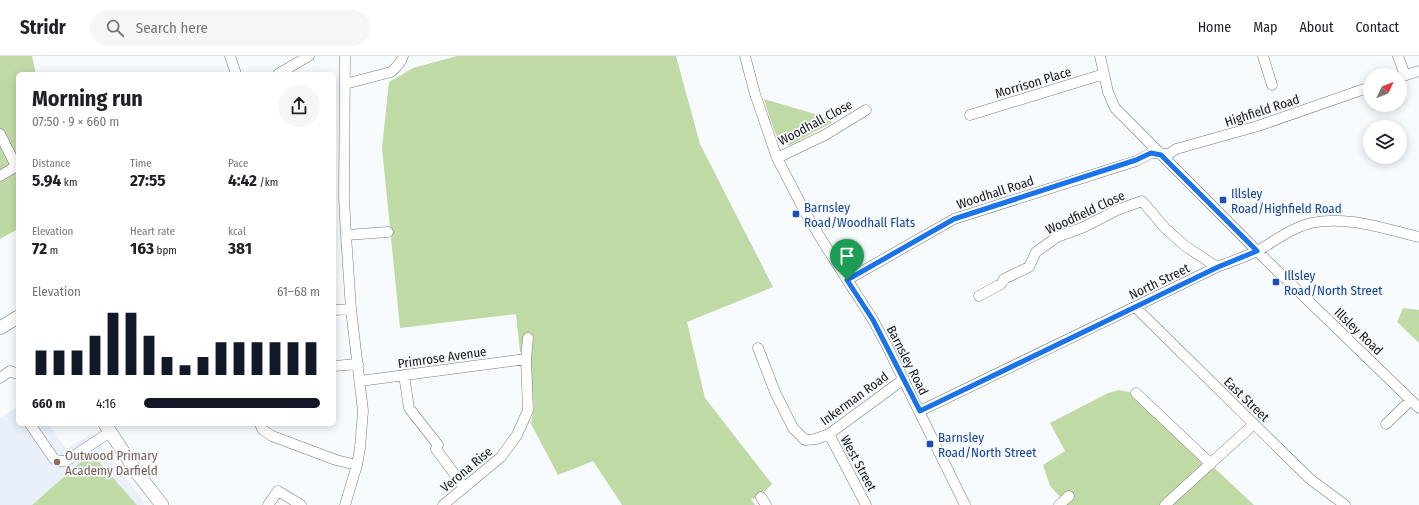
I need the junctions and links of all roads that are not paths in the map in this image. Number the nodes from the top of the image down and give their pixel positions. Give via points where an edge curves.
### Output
1 (230, 56) edge
2 (309, 56) edge
3 (345, 56) edge
4 (403, 56) edge
5 (745, 56) edge
6 (1100, 56) edge
7 (1263, 56) edge
8 (1398, 56) edge
9 (1401, 68) edge
10 (1419, 71) edge
11 (235, 72) edge
12 (281, 72) edge
13 (1104, 74) junction
14 (1407, 75) edge
15 (346, 84) junction
16 (1272, 85) dead end
17 (1363, 89) edge
18 (866, 110) dead end
19 (970, 115) dead end
20 (0, 134) edge
21 (1161, 155) junction
22 (777, 158) junction
23 (0, 176) edge
24 (388, 232) dead end
25 (346, 235) junction
26 (1419, 237) edge
27 (1257, 251) junction
28 (1218, 267) junction
29 (847, 280) junction
30 (979, 296) dead end
31 (1135, 307) junction
32 (351, 309) junction
33 (336, 310) edge
34 (16, 318) edge
35 (0, 328) edge
36 (528, 338) dead end
37 (758, 348) dead end
38 (526, 359) junction
39 (358, 364) junction
40 (336, 366) edge
41 (16, 373) edge
42 (404, 375) junction
43 (0, 378) edge
44 (904, 379) junction
45 (360, 381) junction
46 (1136, 393) dead end
47 (1411, 400) junction
48 (1419, 408) edge
49 (920, 411) junction
50 (1254, 424) junction
51 (1386, 424) dead end
52 (31, 426) edge
53 (261, 426) edge
54 (107, 428) edge
55 (829, 434) junction
56 (1211, 464) junction
57 (357, 465) junction
58 (464, 487) junction
59 (1070, 496) dead end
60 (162, 505) edge
61 (268, 505) edge
62 (301, 505) edge
63 (346, 505) edge
64 (443, 505) edge
65 (866, 505) edge
66 (965, 505) edge
67 (1059, 505) edge
68 (1165, 505) edge
69 (1345, 505) edge

1 - 11 street
2 - 12 street
3 - 15 street
4 - 15 street via 391,72
5 - 22 street, Barnsley Road
6 - 13 street, Illsley Road
7 - 16 street
8 - 9 street
10 - 14 street
13 - 19 street, Morrison Place
13 - 21 street, Illsley Road via 1115,108
15 - 25 street
17 - 21 street, Highfield Road via 1258,126
18 - 22 street, Woodhall Close via 825,135
20 - 23 street via 14,167
21 - 27 street, Illsley Road
21 - 29 street, Woodhall Road via 1151,153 954,219
22 - 29 street, Barnsley Road via 805,212
24 - 25 street
25 - 32 street
26 - 27 street, North Street via 1354,222 1325,221 1295,229
27 - 28 street, North Street
27 - 47 street, Illsley Road
28 - 30 street, Woodfield Close via 1185,246 1142,201 1057,237 1036,252 1029,266
28 - 31 street, North Street
29 - 44 street, Barnsley Road via 873,320
31 - 49 street, North Street
31 - 50 street, East Street
32 - 33 street
32 - 39 street
34 - 35 main road
36 - 38 street, Verona Rise
37 - 55 street, Inkerman Road via 792,428 805,440
38 - 42 street, Primrose Avenue
38 - 58 street, Verona Rise via 528,410 517,435 501,457
39 - 40 street
39 - 45 street
41 - 43 street via 10,371
42 - 45 street, Primrose Avenue
42 - 58 street via 409,408 438,445 436,449
44 - 49 street, Barnsley Road
44 - 55 street, Inkerman Road
45 - 57 street via 363,411
46 - 56 street
47 - 48 street, Illsley Road
47 - 51 street
49 - 66 street, Barnsley Road
50 - 56 street
50 - 69 street, East Street via 1310,479
52 - 54 street via 54,459 59,461 66,461
53 - 57 street via 272,436 336,460
54 - 60 main road
55 - 65 street, West Street
56 - 68 street
57 - 63 street
58 - 64 street, Verona Rise
59 - 67 street
61 - 62 street via 278,491

